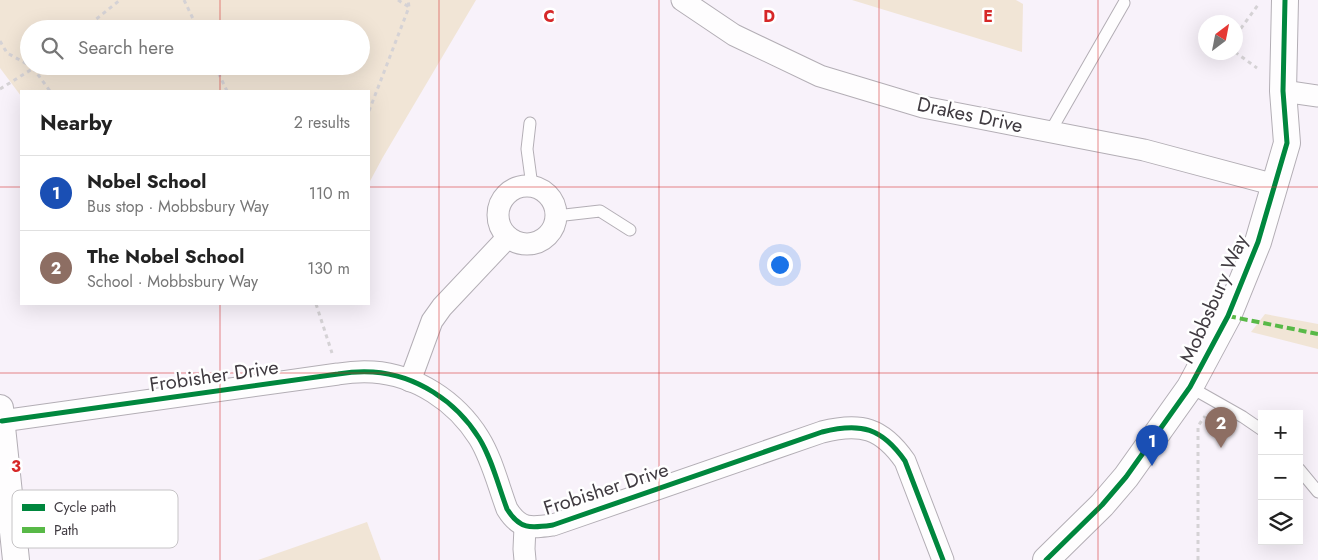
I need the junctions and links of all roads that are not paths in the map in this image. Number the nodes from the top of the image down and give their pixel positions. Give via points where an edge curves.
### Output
1 (682, 0) edge
2 (1285, 0) edge
3 (1124, 3) dead end
4 (1283, 91) junction
5 (1318, 96) edge
6 (530, 123) dead end
7 (1050, 132) junction
8 (1275, 185) junction
9 (532, 186) junction
10 (556, 216) junction
11 (630, 230) dead end
12 (508, 237) junction
13 (410, 381) junction
14 (1190, 387) junction
15 (1, 415) edge
16 (1258, 427) edge
17 (3, 461) edge
18 (1303, 473) edge
19 (1317, 488) edge
20 (526, 527) junction
21 (12, 530) edge
22 (525, 560) edge
23 (943, 560) edge
24 (1046, 560) edge

1 - 7 street, Drakes Drive via 734,35 820,76 923,107
2 - 4 street, Mobbsbury Way
3 - 7 lane
4 - 5 street
4 - 8 street, Mobbsbury Way via 1287,142
6 - 9 lane via 527,149
7 - 8 street, Drakes Drive via 1144,150
8 - 14 street, Mobbsbury Way via 1258,242 1228,316
9 - 10 street via 550,196
9 - 12 street via 513,189 500,202 498,221
10 - 11 lane via 600,211
10 - 12 street via 550,233 534,243 525,244
12 - 13 street via 442,307 425,336
13 - 15 street, Frobisher Drive via 372,372 338,374
13 - 20 street, Frobisher Drive via 443,399 471,426 487,455 507,509 516,522
14 - 16 lane
14 - 24 street, Mobbsbury Way via 1126,477
15 - 17 street
17 - 21 street
18 - 19 lane
20 - 22 street, Frobisher Drive
20 - 23 street, Frobisher Drive via 553,525 822,432 854,427 883,437 906,461

